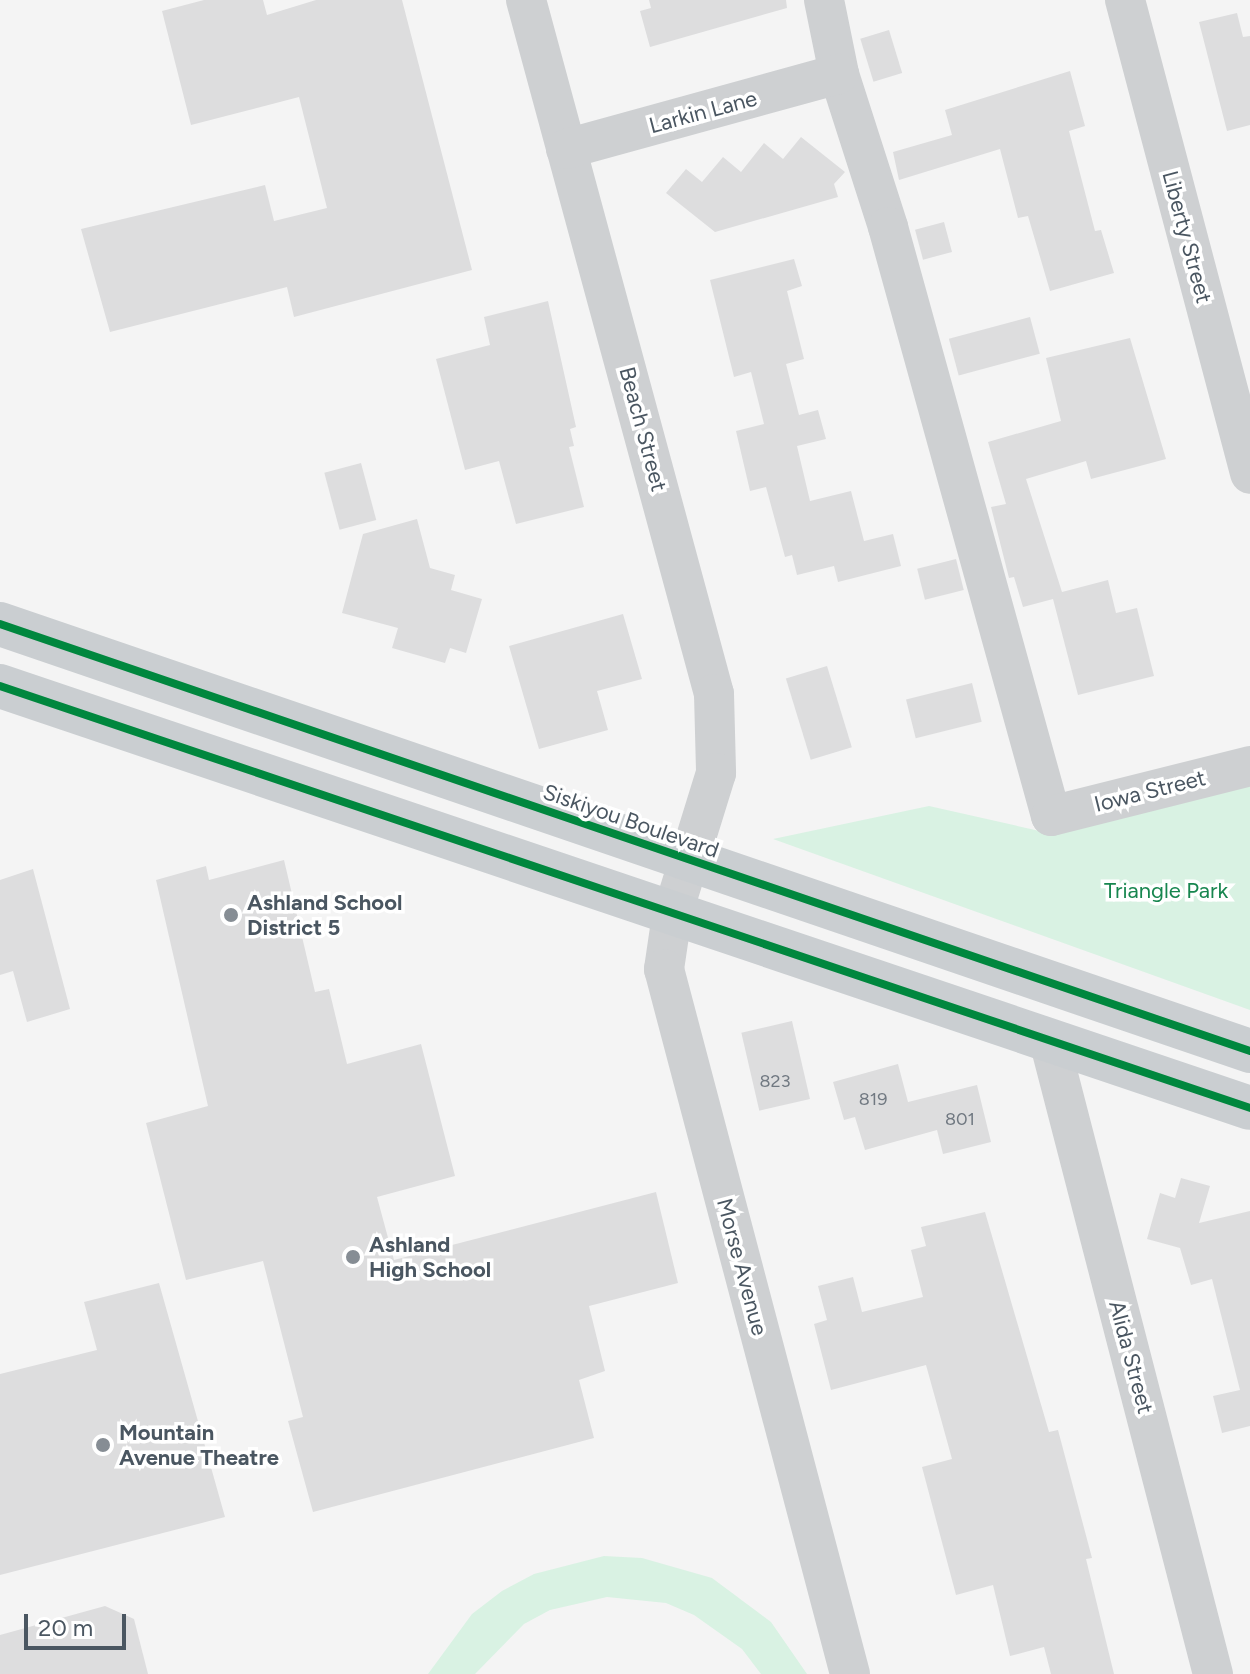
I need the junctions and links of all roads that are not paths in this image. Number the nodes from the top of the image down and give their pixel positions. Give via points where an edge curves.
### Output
1 (526, 0) edge
2 (824, 0) edge
3 (1125, 0) edge
4 (839, 74) junction
5 (566, 149) junction
6 (1235, 360) edge
7 (1250, 474) edge
8 (0, 624) edge
9 (0, 686) edge
10 (1250, 766) edge
11 (688, 860) junction
12 (672, 915) junction
13 (1049, 1040) junction
14 (1250, 1051) edge
15 (1250, 1108) edge
16 (850, 1674) edge
17 (1213, 1674) edge

1 - 5 street, Beach Street
2 - 4 street
3 - 6 street, Liberty Street
4 - 5 street, Larkin Lane
4 - 10 street, Iowa Street via 888,227 1051,816
5 - 11 street, Beach Street via 714,694 716,773
6 - 7 street, Liberty Street
8 - 11 main road, Siskiyou Boulevard
9 - 12 main road
11 - 12 street, Morse Avenue
11 - 14 main road, Siskiyou Boulevard
12 - 13 main road
12 - 16 street, Morse Avenue via 663,951 672,1007
13 - 15 main road
13 - 17 street, Alida Street

